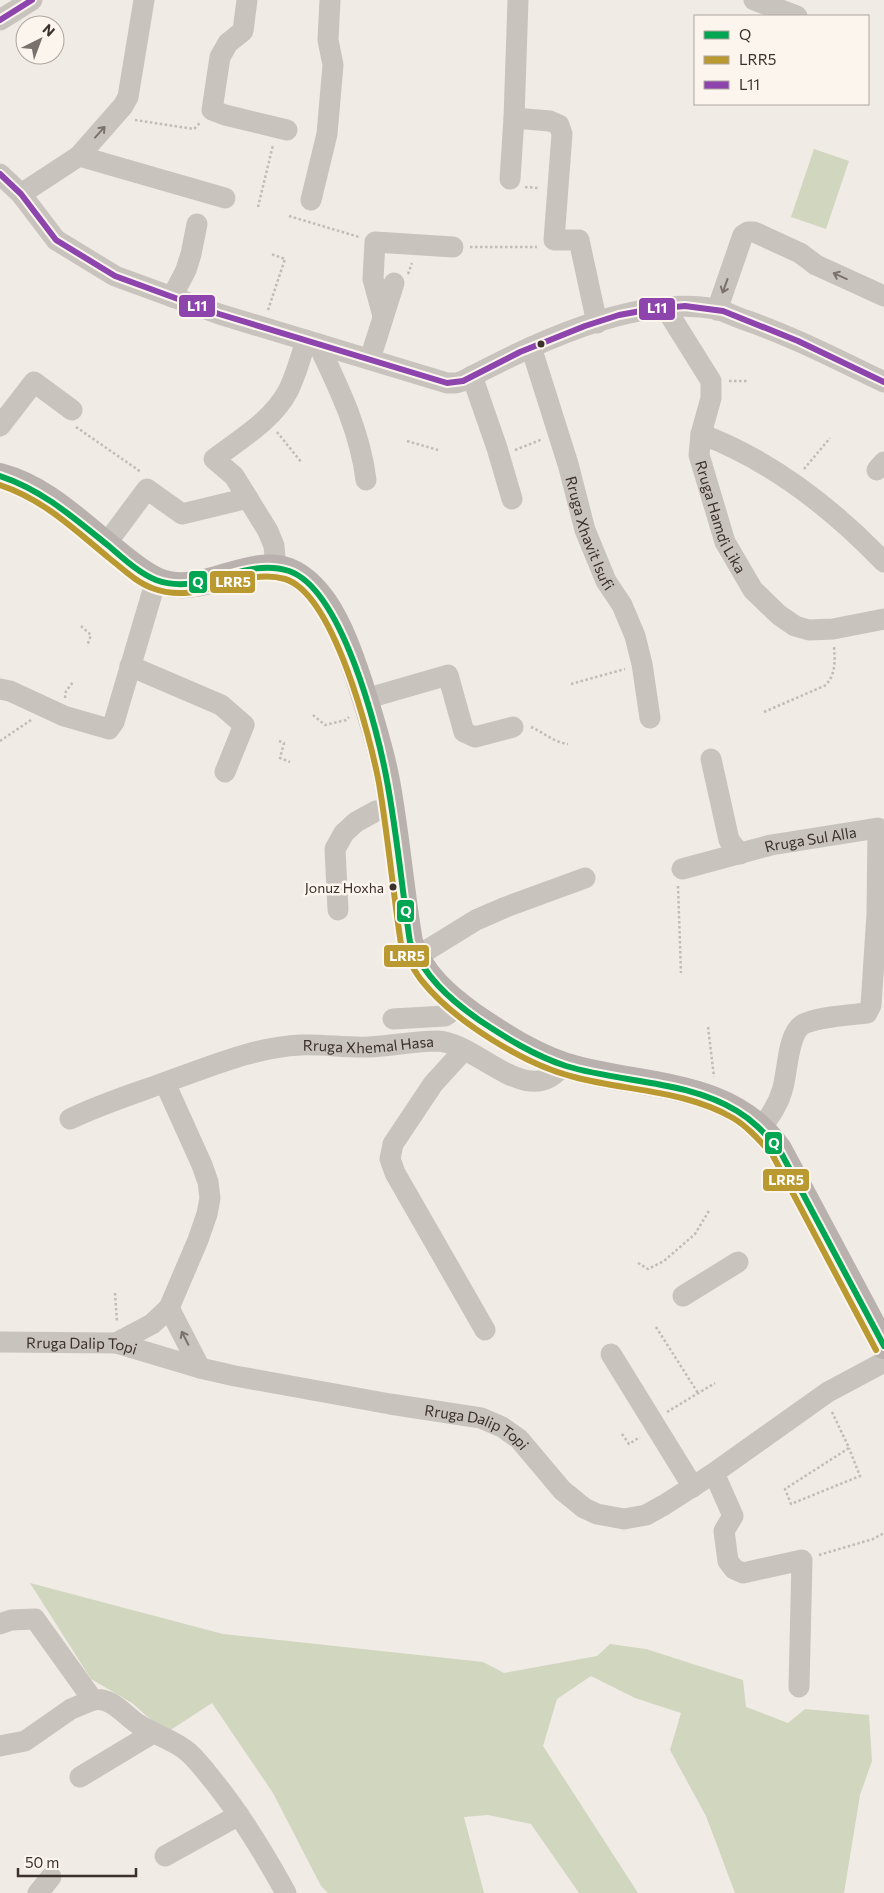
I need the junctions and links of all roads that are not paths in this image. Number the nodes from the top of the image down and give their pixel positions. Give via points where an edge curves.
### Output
1 (32, 0) edge
2 (144, 0) edge
3 (247, 0) edge
4 (330, 0) edge
5 (518, 0) edge
6 (754, 0) edge
7 (793, 15) edge
8 (0, 20) edge
9 (514, 118) junction
10 (280, 138) road end
11 (79, 156) junction
12 (0, 174) edge
13 (510, 179) dead end
14 (21, 194) junction
15 (225, 198) dead end
16 (311, 200) dead end
17 (196, 224) dead end
18 (454, 247) road end
19 (394, 283) road end
20 (884, 296) edge
21 (172, 297) junction
22 (666, 309) junction
23 (717, 310) junction
24 (383, 316) junction
25 (597, 323) junction
26 (312, 342) junction
27 (531, 347) junction
28 (370, 359) junction
29 (472, 376) junction
30 (884, 382) edge
31 (73, 417) road end
32 (0, 426) edge
33 (701, 434) junction
34 (0, 476) edge
35 (366, 480) dead end
36 (248, 498) junction
37 (512, 499) dead end
38 (106, 544) junction
39 (884, 562) edge
40 (276, 568) junction
41 (156, 580) junction
42 (884, 620) edge
43 (130, 666) junction
44 (0, 689) edge
45 (365, 699) junction
46 (650, 718) dead end
47 (519, 726) road end
48 (711, 759) dead end
49 (225, 772) dead end
50 (391, 809) junction
51 (740, 854) junction
52 (682, 869) road end
53 (585, 878) dead end
54 (338, 910) dead end
55 (416, 957) junction
56 (460, 1006) junction
57 (393, 1019) dead end
58 (464, 1050) junction
59 (563, 1065) junction
60 (165, 1083) junction
61 (70, 1119) dead end
62 (761, 1128) junction
63 (738, 1262) dead end
64 (683, 1296) dead end
65 (169, 1308) junction
66 (484, 1330) dead end
67 (0, 1342) edge
68 (116, 1343) junction
69 (884, 1346) edge
70 (611, 1354) dead end
71 (884, 1362) edge
72 (200, 1368) junction
73 (714, 1472) junction
74 (693, 1487) junction
75 (0, 1624) edge
76 (799, 1687) dead end
77 (93, 1700) junction
78 (154, 1733) junction
79 (0, 1746) edge
80 (80, 1777) dead end
81 (239, 1815) junction
82 (165, 1856) dead end
83 (286, 1893) edge

1 - 8 street
11 -> 2 street via 128,97
3 - 10 street via 243,31 228,43 220,57 212,110
4 - 16 street via 328,40 333,65 327,134
5 - 9 street
6 - 7 street
9 - 13 street
9 - 25 street via 550,121 559,125 562,134 554,240 579,240
11 - 14 street
11 - 15 street
12 - 14 street
14 - 21 street via 50,235 64,246 115,276
17 - 21 street via 186,270
18 - 24 street via 375,242 373,279
19 - 24 street
20 -> 23 street via 816,265 800,253 748,232 744,235
21 - 26 street
22 - 23 street
22 - 25 street via 641,311
22 - 33 street, Rruga Hamdi Lika via 711,381 711,398
23 - 30 street via 776,332
24 - 28 street
25 - 27 street
26 - 28 street
26 - 35 street via 346,402
26 - 36 street via 278,407 214,459 234,476
27 - 29 street
27 - 46 street, Rruga Xhavit Isufi via 585,530 606,581 622,605 635,636
28 - 29 street via 447,383
29 - 37 street
31 - 32 street via 34,382
33 - 39 street via 793,483
33 - 42 street, Rruga Hamdi Lika via 699,455 725,542 753,590 779,616 809,630
34 - 38 main road via 48,497
36 - 38 street via 182,514 147,489
36 - 40 street via 274,546
38 - 41 main road
40 - 41 main road via 191,585
40 - 45 main road via 299,576 326,604 346,644
41 - 43 street
43 - 44 street via 114,722 109,729 46,709
43 - 49 street via 221,705 244,725
45 - 47 street via 448,675 464,732 476,737
45 - 50 main road
48 - 51 street via 729,840
50 - 54 street via 376,811 356,822 344,833 335,849
50 - 55 main road via 410,942
51 - 52 street, Rruga Sul Alla
51 - 62 street, Rruga Sul Alla via 771,845 878,828 871,1005 867,1013 812,1021 795,1032 782,1091
53 - 55 street via 476,920
55 - 56 main road via 436,984
56 - 57 street via 445,1016
56 - 59 main road via 514,1041
58 - 59 street, Rruga Xhemal Hasa via 500,1071 533,1081 556,1074
58 - 60 street, Rruga Xhemal Hasa via 438,1041 368,1047 301,1045 233,1058
58 - 66 street via 414,1111 393,1144 390,1159
59 - 62 main road via 715,1099 747,1116
60 - 61 street, Rruga Xhemal Hasa via 99,1105
60 - 65 street via 202,1165 210,1198 198,1240
62 - 69 main road via 779,1149
63 - 64 street
65 - 68 street via 152,1324
72 -> 65 street
67 - 68 street, Rruga Dalip Topi
68 - 72 street, Rruga Dalip Topi
70 - 74 street
71 - 73 street, Rruga Dalip Topi via 823,1395
72 - 74 street, Rruga Dalip Topi via 490,1421 512,1433 528,1448 573,1500 611,1518 646,1515
73 - 74 street, Rruga Dalip Topi
73 - 76 street via 732,1516 724,1532 728,1561 734,1569 743,1573 802,1560
75 - 77 street via 35,1619
77 - 78 street via 100,1698 112,1704
77 - 79 street via 70,1710 25,1741
78 - 80 street
78 - 81 street via 188,1752
81 - 82 street
81 - 83 street

